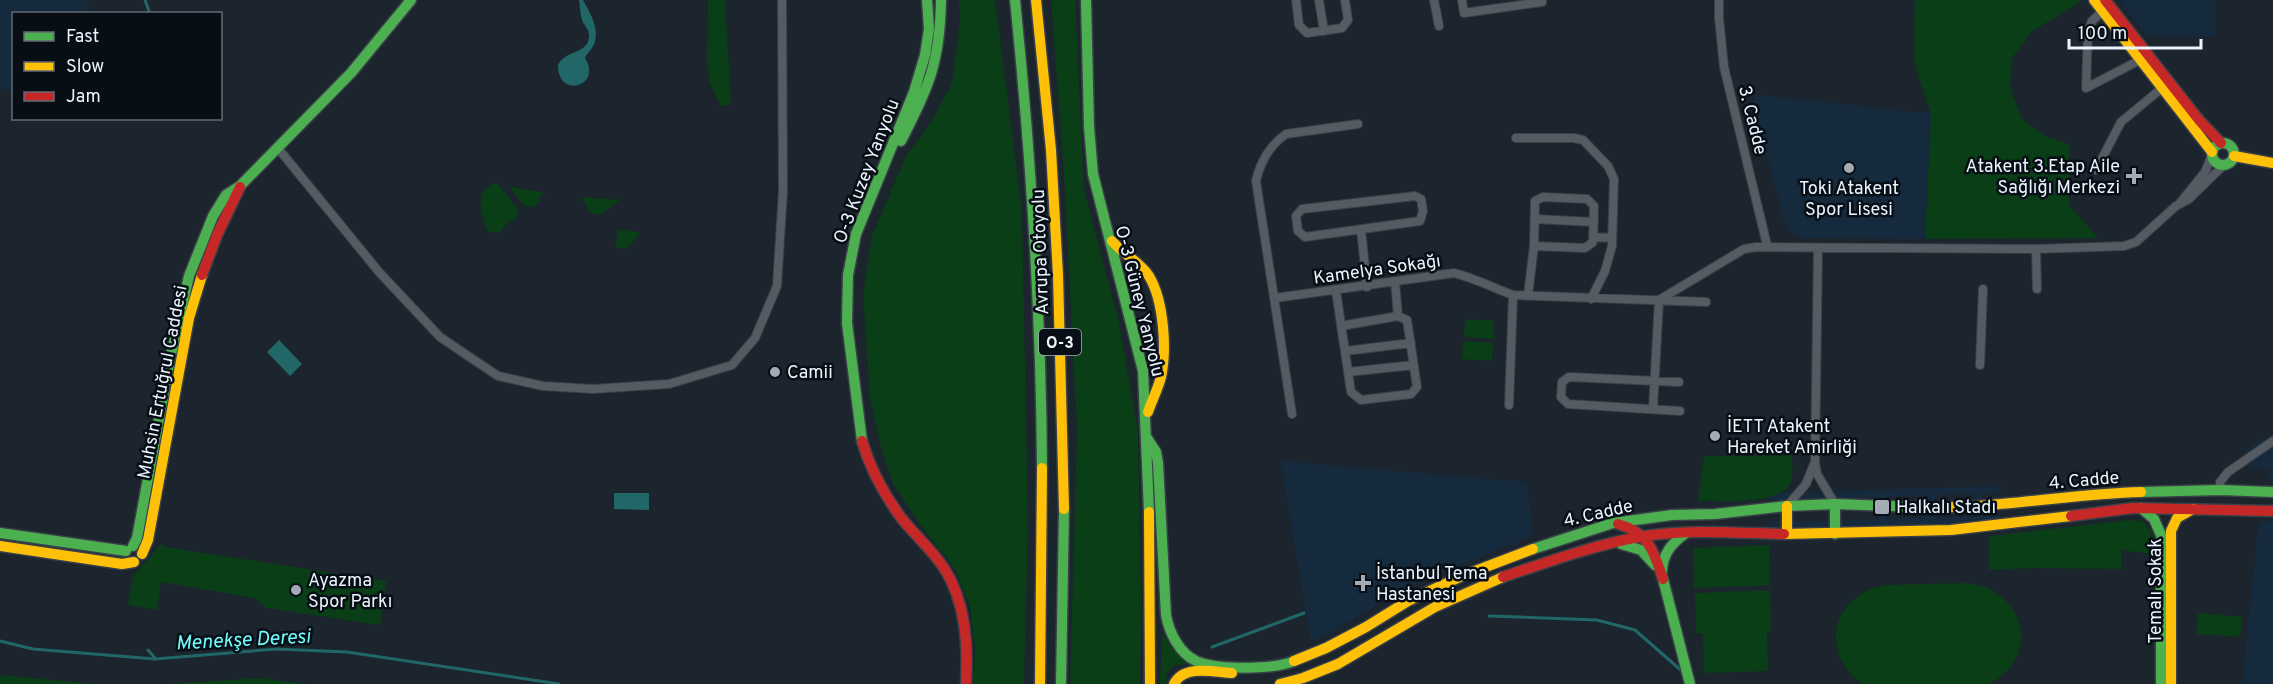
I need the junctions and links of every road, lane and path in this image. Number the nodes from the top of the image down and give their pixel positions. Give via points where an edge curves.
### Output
1 (411, 0) edge
2 (782, 0) edge
3 (927, 0) edge
4 (941, 0) edge
5 (1015, 0) edge
6 (1036, 0) edge
7 (1086, 0) edge
8 (1296, 0) edge
9 (1319, 0) edge
10 (1345, 0) edge
11 (1434, 0) edge
12 (1462, 0) edge
13 (1542, 0) edge
14 (1719, 0) edge
15 (2094, 0) edge
16 (2104, 5) edge
17 (1438, 26) dead end
18 (1324, 30) junction
19 (2144, 58) junction
20 (2166, 85) junction
21 (1358, 124) dead end
22 (1516, 138) dead end
23 (2221, 143) junction
24 (277, 147) junction
25 (2212, 154) junction
26 (2234, 156) junction
27 (2272, 162) edge
28 (2224, 165) junction
29 (2096, 170) dead end
30 (240, 186) junction
31 (870, 198) junction
32 (2179, 204) junction
33 (1535, 219) junction
34 (1594, 222) junction
35 (1360, 229) junction
36 (1107, 234) junction
37 (1593, 237) junction
38 (1612, 238) junction
39 (1767, 245) junction
40 (1534, 246) junction
41 (1818, 248) junction
42 (2036, 249) junction
43 (1395, 281) junction
44 (1367, 287) junction
45 (1983, 289) dead end
46 (2037, 289) dead end
47 (1336, 291) junction
48 (1513, 294) junction
49 (1528, 295) junction
50 (1275, 298) junction
51 (1591, 299) junction
52 (1659, 300) junction
53 (1706, 302) dead end
54 (1398, 316) junction
55 (1341, 326) junction
56 (1410, 343) junction
57 (1345, 351) junction
58 (1413, 364) junction
59 (1980, 365) dead end
60 (1348, 372) junction
61 (1655, 379) junction
62 (1679, 382) dead end
63 (1509, 405) dead end
64 (1653, 409) junction
65 (1680, 411) dead end
66 (1292, 414) dead end
67 (1146, 419) junction
68 (1147, 438) junction
69 (2273, 441) edge
70 (1815, 463) junction
71 (2220, 490) junction
72 (2273, 492) edge
73 (1835, 504) junction
74 (1787, 506) junction
75 (2141, 508) junction
76 (2193, 509) junction
77 (2273, 511) edge
78 (1613, 523) junction
79 (1688, 532) junction
80 (0, 533) edge
81 (1787, 534) junction
82 (1835, 534) junction
83 (1645, 536) junction
84 (1614, 543) junction
85 (0, 546) edge
86 (130, 548) junction
87 (138, 558) junction
88 (1663, 579) junction
89 (1265, 668) junction
90 (966, 684) edge
91 (1040, 684) edge
92 (1061, 684) edge
93 (1150, 684) edge
94 (1174, 684) edge
95 (1280, 684) edge
96 (1690, 684) edge
97 (2161, 684) edge
98 (2171, 684) edge

1 - 24 main road, Muhsin Ertuğrul Caddesi via 344,80
2 - 24 street via 783,191 777,286 755,338 732,365 690,378 669,384 593,389 543,386 498,376 440,337 380,272
3 - 31 main road, O-3 Kuzey Yanyolu via 929,29 925,55 914,92
4 - 31 main road via 937,59 928,86
5 - 91 main road, Avrupa Otoyolu / O-3 via 1030,147 1038,290 1043,546
6 - 92 main road, Avrupa Otoyolu / O-3 via 1051,150 1057,264 1064,525
7 - 36 main road, O-3 Güney Yanyolu via 1090,154
8 - 18 street via 1299,25 1307,33
9 - 18 street
10 - 18 street via 1348,20 1342,28
11 - 17 street
12 - 13 street via 1464,13
14 - 39 street, 3. Cadde via 1724,67
15 - 16 main road
16 - 19 main road
16 - 19 street via 2088,31 2086,88
19 - 20 main road
20 - 23 main road
20 - 25 main road
20 - 29 street via 2121,122
21 - 50 street via 1286,134 1276,141 1259,168 1256,181
22 - 38 street via 1583,140 1608,166 1614,179
23 - 25 main road
23 - 26 main road via 2231,146
24 - 30 main road, Muhsin Ertuğrul Caddesi
25 - 28 main road via 2215,162
25 - 32 street via 2205,172
26 - 27 main road
26 - 28 main road
28 - 32 street
30 - 86 main road, Muhsin Ertuğrul Caddesi via 226,195 213,216 189,276 137,538
30 - 87 main road, Muhsin Ertuğrul Caddesi via 198,284 148,540
31 - 90 main road, O-3 Kuzey Yanyolu via 856,234 848,275 847,323 861,438 881,487 944,568 958,597 965,627
32 - 42 street via 2136,242 2124,246
33 - 34 street
33 - 34 street via 1535,201 1543,197 1587,199 1594,206
33 - 40 street
34 - 37 street
35 - 35 street via 1305,237 1298,231 1296,216 1302,209 1415,196 1421,200 1420,221
35 - 44 street
36 - 67 main road, O-3 Güney Yanyolu via 1141,363
36 - 67 main road via 1124,256 1149,276 1159,311 1163,336 1161,376
37 - 38 street
37 - 40 street via 1585,248
38 - 51 street via 1605,271
39 - 41 street
39 - 52 street via 1743,249
40 - 49 street
41 - 42 street
41 - 70 street
42 - 46 street
43 - 44 street, Kamelya Sokağı
43 - 48 street, Kamelya Sokağı via 1454,273
43 - 54 street
44 - 47 street, Kamelya Sokağı
45 - 59 street
47 - 50 street, Kamelya Sokağı
47 - 55 street
48 - 49 street, Kamelya Sokağı
48 - 63 street
49 - 51 street, Kamelya Sokağı
50 - 66 street
51 - 52 street, Kamelya Sokağı
52 - 53 street, Kamelya Sokağı
52 - 61 street
54 - 55 street
54 - 56 street via 1407,320
55 - 57 street
56 - 57 street
56 - 58 street
57 - 60 street
58 - 60 street
58 - 60 street via 1417,387 1411,394 1361,400 1351,392
61 - 62 street
61 - 64 street
61 - 64 street via 1569,377 1562,382 1561,397 1568,404
64 - 65 street
67 - 68 main road, O-3 Güney Yanyolu
68 - 89 main road, 4. Cadde via 1158,463 1166,615 1173,638 1194,660
68 - 93 main road, O-3 Güney Yanyolu
69 - 71 street via 2228,472 2220,482
70 - 73 street via 1817,474
70 - 74 street via 1806,484
71 - 72 main road, 4. Cadde
71 - 73 main road, 4. Cadde via 2094,493 1968,507
73 - 74 main road, 4. Cadde
73 - 82 main road
74 - 78 main road, 4. Cadde
74 - 81 main road
75 - 76 main road, 4. Cadde
75 - 82 main road, 4. Cadde via 1951,530
75 - 97 main road via 2152,516 2161,535
76 - 77 main road, 4. Cadde
76 - 98 main road, Temalı Sokak via 2177,518 2171,531
78 - 83 main road
78 - 89 main road, 4. Cadde via 1558,539 1462,576 1408,600 1326,648 1287,664
79 - 81 main road, 4. Cadde
79 - 83 main road, 4. Cadde
79 - 88 main road via 1665,552
80 - 86 main road
81 - 82 main road, 4. Cadde
83 - 84 main road, 4. Cadde
83 - 88 main road
84 - 88 main road via 1641,548 1650,555
84 - 95 main road, 4. Cadde via 1499,578 1435,607 1338,664
85 - 87 main road via 122,564
86 - 87 main road via 128,559
88 - 96 main road
89 - 94 main road via 1234,673 1191,671

